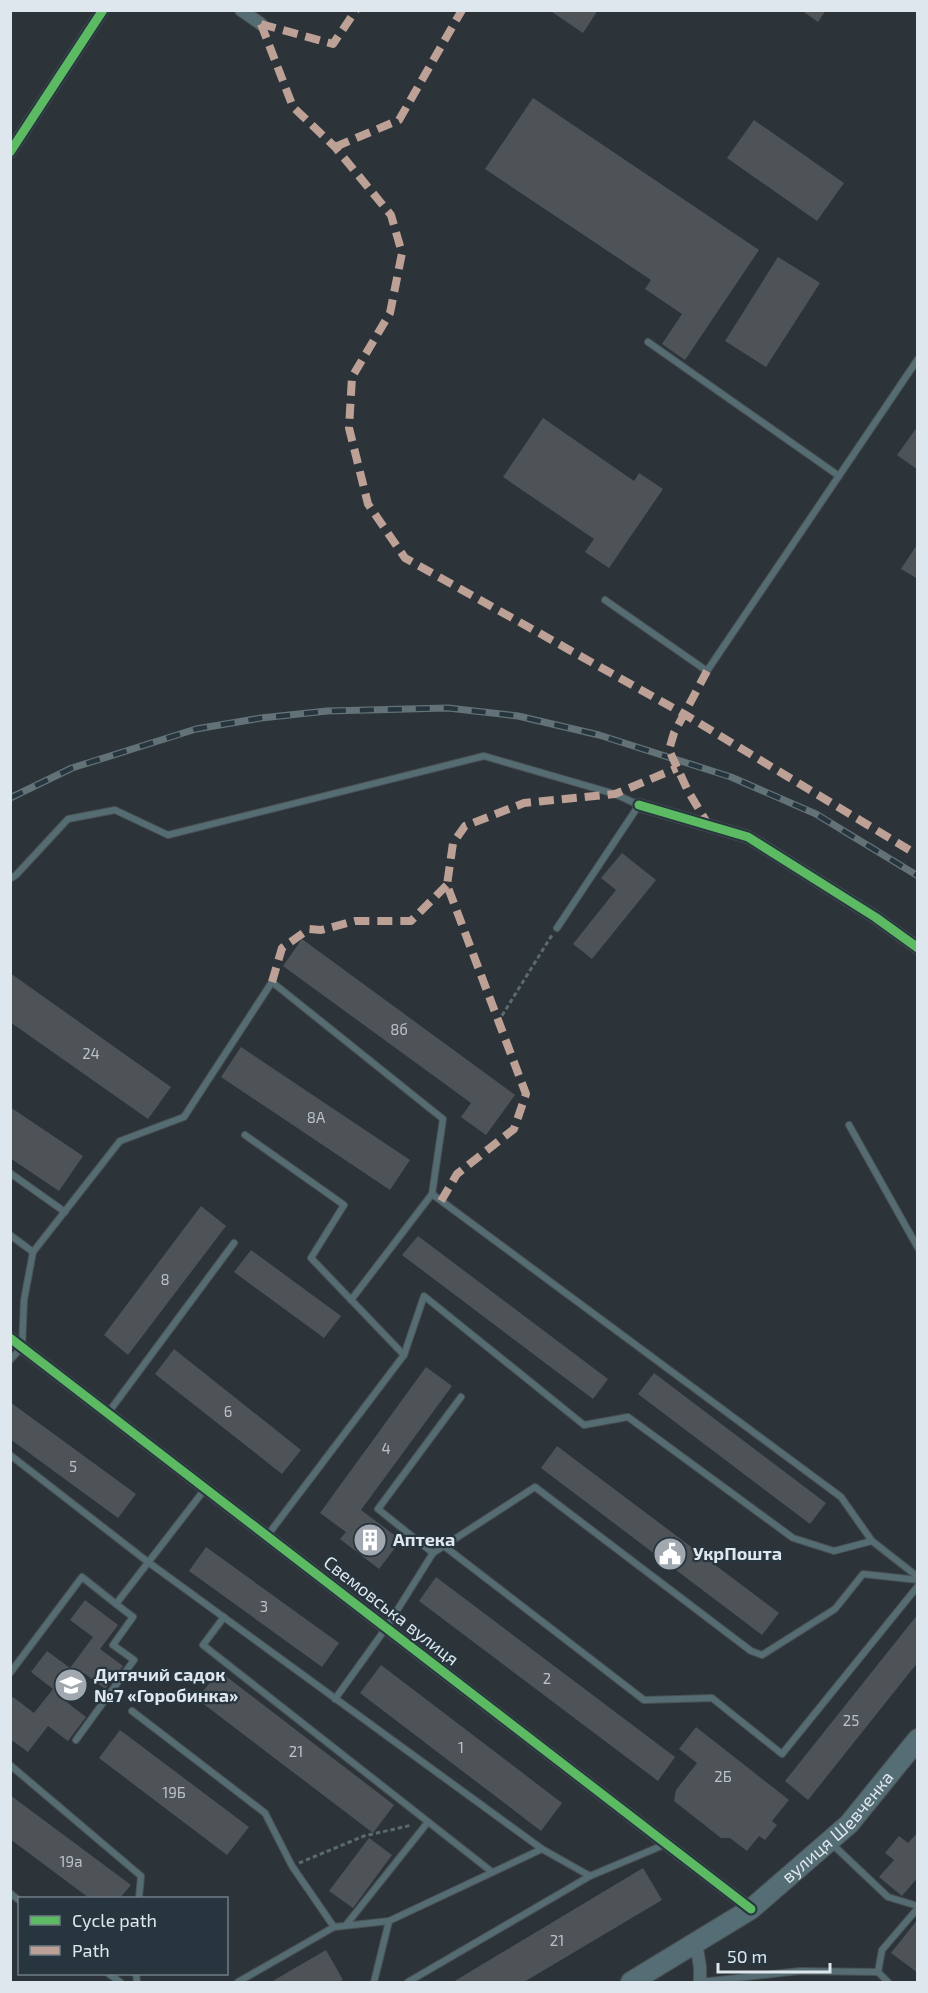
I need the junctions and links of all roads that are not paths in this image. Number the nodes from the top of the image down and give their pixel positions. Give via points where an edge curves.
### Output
1 (103, 10) edge
2 (241, 10) edge
3 (261, 24) dead end
4 (10, 152) edge
5 (648, 342) dead end
6 (918, 359) edge
7 (839, 476) junction
8 (605, 600) dead end
9 (639, 805) junction
10 (10, 879) edge
11 (556, 928) road end
12 (918, 948) edge
13 (849, 1125) dead end
14 (244, 1135) dead end
15 (10, 1173) edge
16 (432, 1194) junction
17 (65, 1212) junction
18 (10, 1235) edge
19 (234, 1243) dead end
20 (918, 1248) edge
21 (33, 1252) junction
22 (351, 1300) junction
23 (10, 1338) edge
24 (22, 1347) junction
25 (404, 1355) junction
26 (10, 1360) edge
27 (461, 1397) dead end
28 (108, 1413) junction
29 (10, 1455) edge
30 (205, 1488) junction
31 (267, 1536) junction
32 (872, 1541) junction
33 (444, 1546) junction
34 (433, 1553) junction
35 (148, 1562) junction
36 (918, 1578) edge
37 (918, 1586) edge
38 (116, 1604) junction
39 (224, 1617) junction
40 (386, 1628) junction
41 (10, 1673) edge
42 (335, 1699) junction
43 (132, 1711) dead end
44 (918, 1739) edge
45 (76, 1740) dead end
46 (10, 1765) edge
47 (428, 1822) junction
48 (830, 1841) junction
49 (666, 1844) junction
50 (542, 1849) junction
51 (492, 1872) junction
52 (590, 1876) junction
53 (139, 1897) edge
54 (918, 1907) edge
55 (751, 1910) junction
56 (389, 1921) junction
57 (346, 1925) junction
58 (334, 1927) junction
59 (696, 1943) junction
60 (878, 1972) junction
61 (700, 1982) edge
62 (238, 1983) edge
63 (374, 1983) edge
64 (408, 1983) edge
65 (631, 1983) edge
66 (888, 1983) edge

1 - 4 street
2 - 3 street
5 - 7 lane
6 - 7 lane
7 - 8 lane via 707,671
9 - 10 lane via 615,794 484,756 168,835 115,810 68,819
9 - 11 lane
9 - 12 street via 748,837
13 - 20 lane
14 - 22 lane via 344,1205 312,1258
15 - 17 lane
16 - 17 lane via 443,1119 272,982 184,1117 120,1141
16 - 22 lane
16 - 32 lane via 841,1497
17 - 21 lane
18 - 21 lane
19 - 28 lane
21 - 24 lane via 24,1300
22 - 25 lane
23 - 24 street, Свемовська вулиця
24 - 26 lane
24 - 28 street, Свемовська вулиця
25 - 31 lane
25 - 32 lane via 424,1296 584,1425 628,1417 793,1538 834,1551
27 - 34 lane via 378,1509
28 - 30 street, Свемовська вулиця
29 - 35 lane
30 - 31 street, Свемовська вулиця
30 - 35 lane
31 - 40 street, Свемовська вулиця
32 - 36 lane
33 - 34 lane
33 - 36 lane via 534,1487 751,1651 762,1655 835,1609 863,1574
33 - 37 lane via 644,1700 712,1698 782,1754
34 - 40 lane
35 - 38 lane
35 - 39 lane
38 - 41 lane via 82,1577
38 - 45 lane via 133,1617 113,1645 134,1660
39 - 42 lane
39 - 47 lane via 203,1645
40 - 42 lane
40 - 49 street, Свемовська вулиця
42 - 50 lane
43 - 58 lane via 265,1813 292,1866
44 - 48 main road, вулиця Шевченка via 849,1824
46 - 53 lane via 141,1876
47 - 51 lane
47 - 57 lane
48 - 54 lane via 888,1897
48 - 55 main road, вулиця Шевченка
49 - 52 lane
49 - 55 street, Свемовська вулиця
50 - 51 lane
50 - 52 lane
51 - 56 lane
52 - 64 lane
54 - 60 lane via 882,1950
55 - 59 main road, вулиця Шевченка
56 - 57 lane
56 - 63 lane
57 - 58 lane
58 - 62 lane
59 - 61 street
59 - 65 main road, вулиця Шевченка
60 - 61 lane via 800,1971
60 - 66 lane

